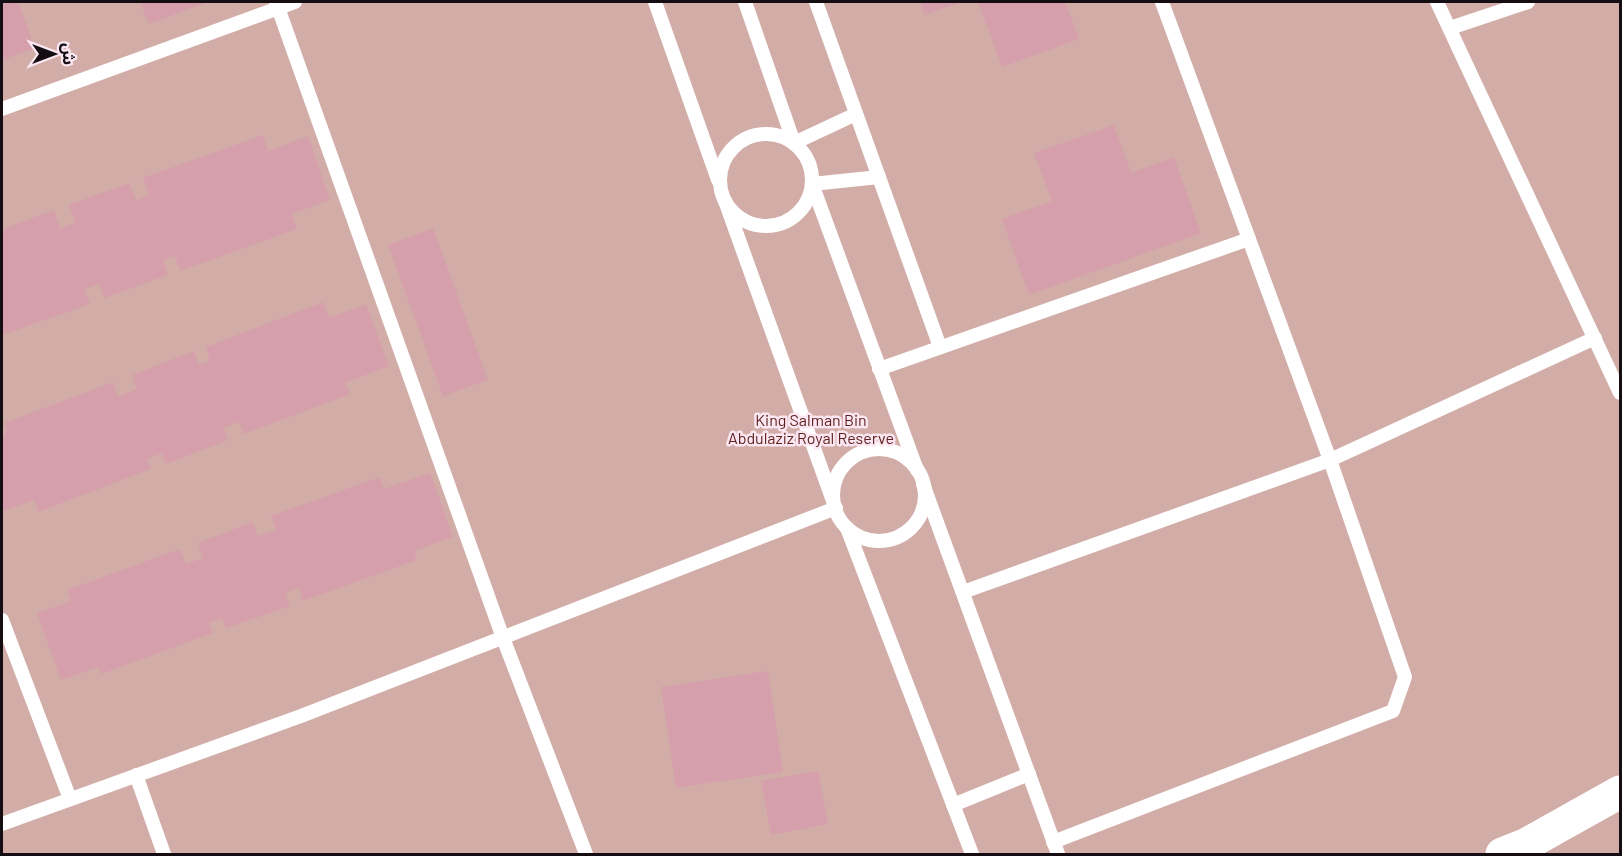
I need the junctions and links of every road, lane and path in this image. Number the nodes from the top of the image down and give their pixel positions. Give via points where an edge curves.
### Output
1 (295, 2) edge
2 (654, 2) edge
3 (745, 2) edge
4 (816, 2) edge
5 (1162, 2) edge
6 (1437, 2) edge
7 (1528, 2) edge
8 (277, 5) edge
9 (1450, 28) junction
10 (2, 109) edge
11 (856, 114) junction
12 (794, 143) junction
13 (879, 177) junction
14 (812, 184) junction
15 (720, 186) junction
16 (725, 201) junction
17 (1249, 239) junction
18 (1595, 338) junction
19 (940, 347) junction
20 (879, 369) junction
21 (1620, 393) edge
22 (1330, 460) junction
23 (917, 470) junction
24 (923, 484) junction
25 (834, 505) junction
26 (847, 528) junction
27 (963, 592) junction
28 (2, 620) edge
29 (503, 638) junction
30 (1029, 774) junction
31 (136, 775) junction
32 (1620, 792) edge
33 (70, 799) junction
34 (953, 805) junction
35 (2, 824) edge
36 (1056, 848) edge
37 (164, 855) edge
38 (586, 855) edge
39 (972, 855) edge
40 (1502, 855) edge

1 - 8 lane
2 - 15 lane
3 - 12 lane
4 - 11 lane
5 - 17 lane
6 - 9 lane
7 - 9 lane
8 - 10 lane
8 - 29 lane
9 - 18 lane
11 - 12 lane
11 - 13 lane
12 - 14 lane via 805,155
12 - 15 lane via 765,134 736,144 721,171
13 - 14 lane
13 - 19 lane
14 - 16 lane via 800,211 775,225 746,221
14 - 20 lane
15 - 16 lane
16 - 25 lane
17 - 19 lane
17 - 22 lane
18 - 21 lane
18 - 22 lane
19 - 20 lane
20 - 23 lane
22 - 27 lane
22 - 36 lane via 1405,677 1393,711
23 - 24 lane
23 - 25 lane via 907,458 893,451 862,451 839,471
24 - 26 lane via 921,513 902,535 873,540
24 - 27 lane
25 - 26 lane
25 - 29 lane
26 - 34 lane
27 - 30 lane
28 - 33 lane
29 - 31 lane
29 - 38 lane
30 - 34 lane
30 - 36 lane
31 - 33 lane
31 - 37 lane
32 - 40 street
33 - 35 lane
34 - 39 lane

